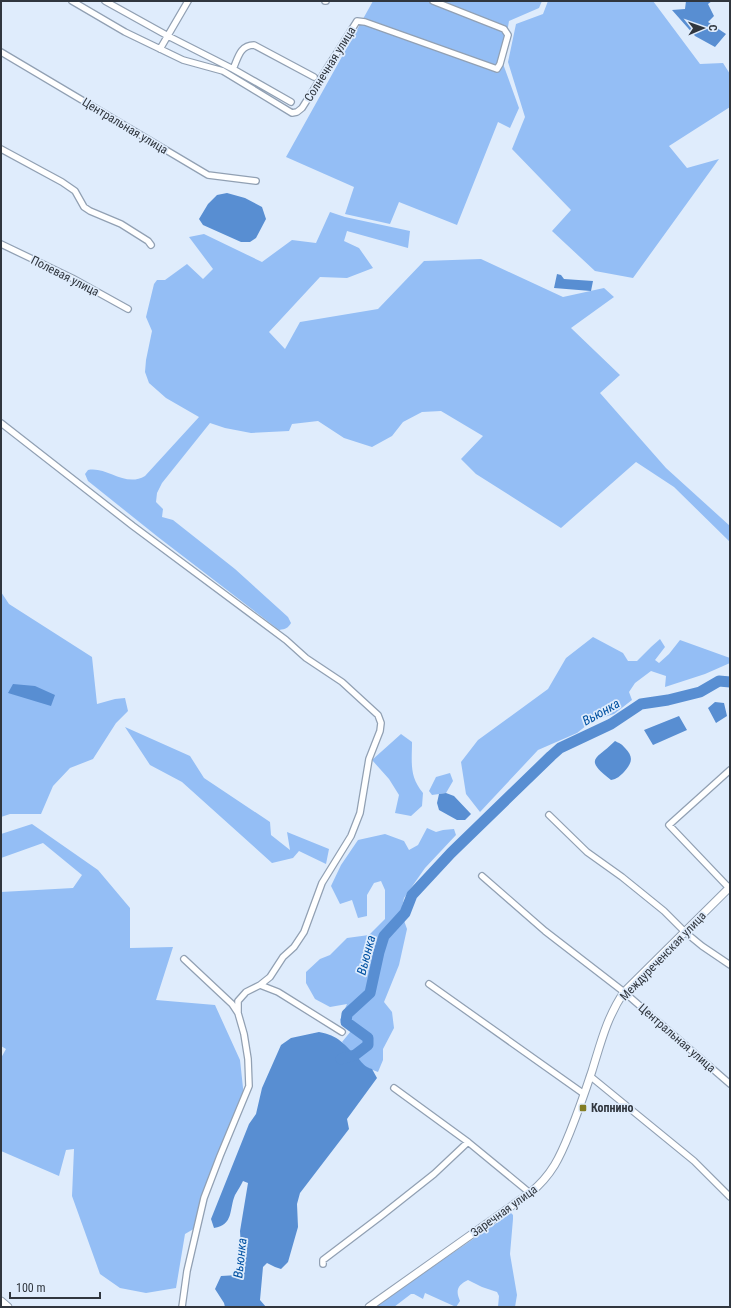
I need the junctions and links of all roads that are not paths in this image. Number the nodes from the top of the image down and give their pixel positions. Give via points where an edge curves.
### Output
1 (72, 1) edge
2 (105, 1) edge
3 (188, 1) edge
4 (433, 1) edge
5 (168, 36) junction
6 (160, 49) junction
7 (1, 52) edge
8 (233, 69) junction
9 (314, 77) dead end
10 (291, 102) dead end
11 (1, 149) edge
12 (256, 181) dead end
13 (1, 244) edge
14 (151, 245) dead end
15 (128, 309) dead end
16 (1, 423) edge
17 (730, 770) edge
18 (549, 815) dead end
19 (482, 876) dead end
20 (730, 888) edge
21 (685, 932) junction
22 (184, 959) dead end
23 (730, 965) edge
24 (429, 984) dead end
25 (260, 985) junction
26 (624, 992) junction
27 (238, 1013) junction
28 (342, 1032) dead end
29 (590, 1076) junction
30 (730, 1084) edge
31 (394, 1088) dead end
32 (584, 1094) junction
33 (468, 1142) junction
34 (530, 1193) junction
35 (730, 1197) edge
36 (323, 1264) dead end
37 (1, 1301) edge
38 (8, 1307) edge
39 (182, 1307) edge
40 (369, 1307) edge

1 - 6 street, Солнечная улица
2 - 5 street
3 - 5 street
4 - 6 street, Солнечная улица via 504,29 508,35 497,69 365,22 357,22 302,108 292,112 223,72 183,60
5 - 6 street
5 - 8 street
7 - 12 street, Центральная улица via 208,175
8 - 9 street via 242,49 254,45
8 - 10 street
11 - 14 street via 62,182 75,191 84,207 121,224
13 - 15 street, Полевая улица via 72,278
16 - 25 street via 286,640 306,658 342,682 378,715 380,731 369,759 360,813 351,836 322,883 304,932 270,977
17 - 20 street via 669,825
18 - 21 street via 587,852 664,911
19 - 26 street, Центральная улица via 545,931
20 - 21 street, Междуреченская улица
21 - 23 street
21 - 26 street, Междуреченская улица
22 - 27 street via 232,1004
24 - 32 street
25 - 27 street via 246,992 238,1000
25 - 28 street via 278,992
26 - 29 street, Междуреченская улица via 607,1022
26 - 30 street, Центральная улица
27 - 39 street via 248,1059 249,1086 204,1198 187,1271
29 - 32 street, Заречная улица
29 - 35 street via 694,1161
31 - 33 street
32 - 34 street, Заречная улица via 559,1158 552,1170
33 - 34 street
33 - 36 street via 428,1178 323,1260
34 - 40 street, Заречная улица
37 - 38 street

